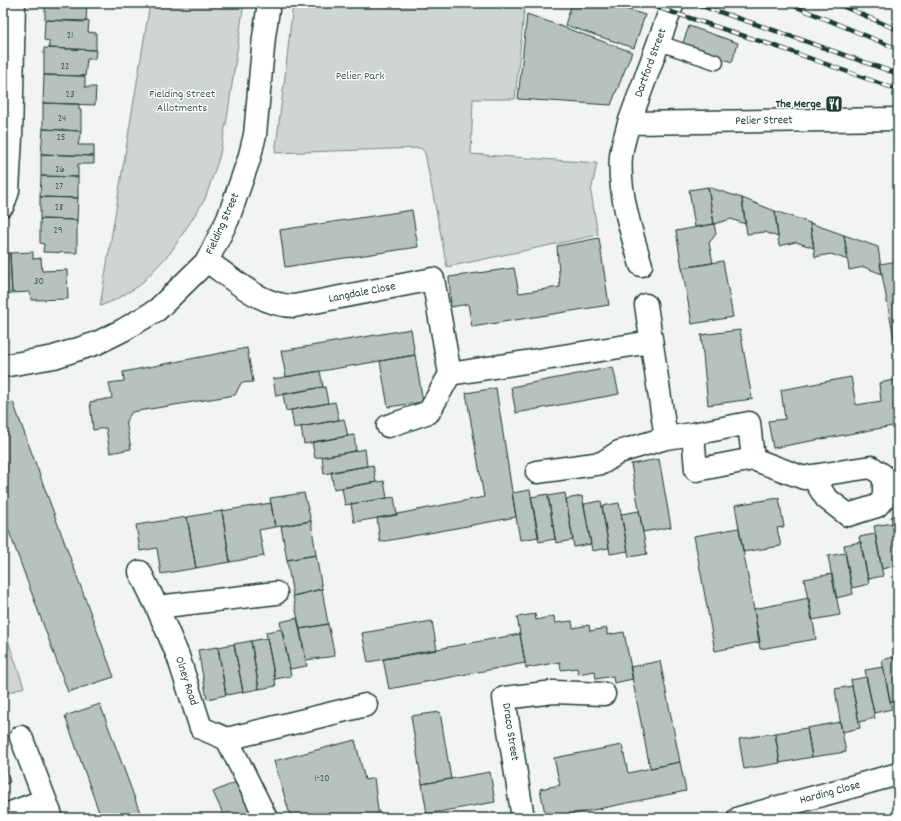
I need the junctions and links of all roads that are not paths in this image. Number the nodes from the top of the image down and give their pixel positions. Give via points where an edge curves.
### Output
1 (14, 3) edge
2 (269, 3) edge
3 (673, 3) edge
4 (659, 43) junction
5 (716, 62) dead end
6 (898, 119) edge
7 (629, 123) junction
8 (7, 137) edge
9 (3, 205) edge
10 (206, 262) junction
11 (642, 265) dead end
12 (646, 305) dead end
13 (651, 342) junction
14 (3, 366) edge
15 (450, 374) junction
16 (388, 426) dead end
17 (693, 434) junction
18 (666, 438) junction
19 (753, 459) junction
20 (537, 472) dead end
21 (812, 476) dead end
22 (140, 572) dead end
23 (276, 593) dead end
24 (157, 607) junction
25 (604, 694) dead end
26 (366, 705) dead end
27 (21, 738) dead end
28 (227, 739) junction
29 (898, 774) edge
30 (48, 809) edge
31 (3, 816) edge
32 (266, 818) edge
33 (523, 818) edge
34 (739, 818) edge

1 - 8 street
2 - 10 street, Fielding Street via 255,135 228,218
3 - 4 street, Dartford Street
4 - 5 lane
4 - 7 street, Dartford Street
6 - 7 street, Pelier Street
7 - 11 street via 623,143 621,169 624,197
8 - 9 street via 8,191
10 - 14 street, Fielding Street via 157,310 123,330 97,343 54,357
10 - 15 street, Langdale Close via 260,298 283,306 434,279
12 - 13 street
13 - 15 street
13 - 18 street
15 - 16 street via 430,412
17 - 18 street
17 - 19 street via 749,423
17 - 19 street via 696,470
18 - 20 street via 619,452 602,463
19 - 21 street via 804,478
22 - 24 street, Olney Road
23 - 24 street
24 - 28 street, Olney Road via 178,656 201,728
25 - 33 street, Draco Street via 554,692 504,698
26 - 28 street
27 - 30 street
28 - 32 street
29 - 34 street, Harding Close
30 - 31 street

